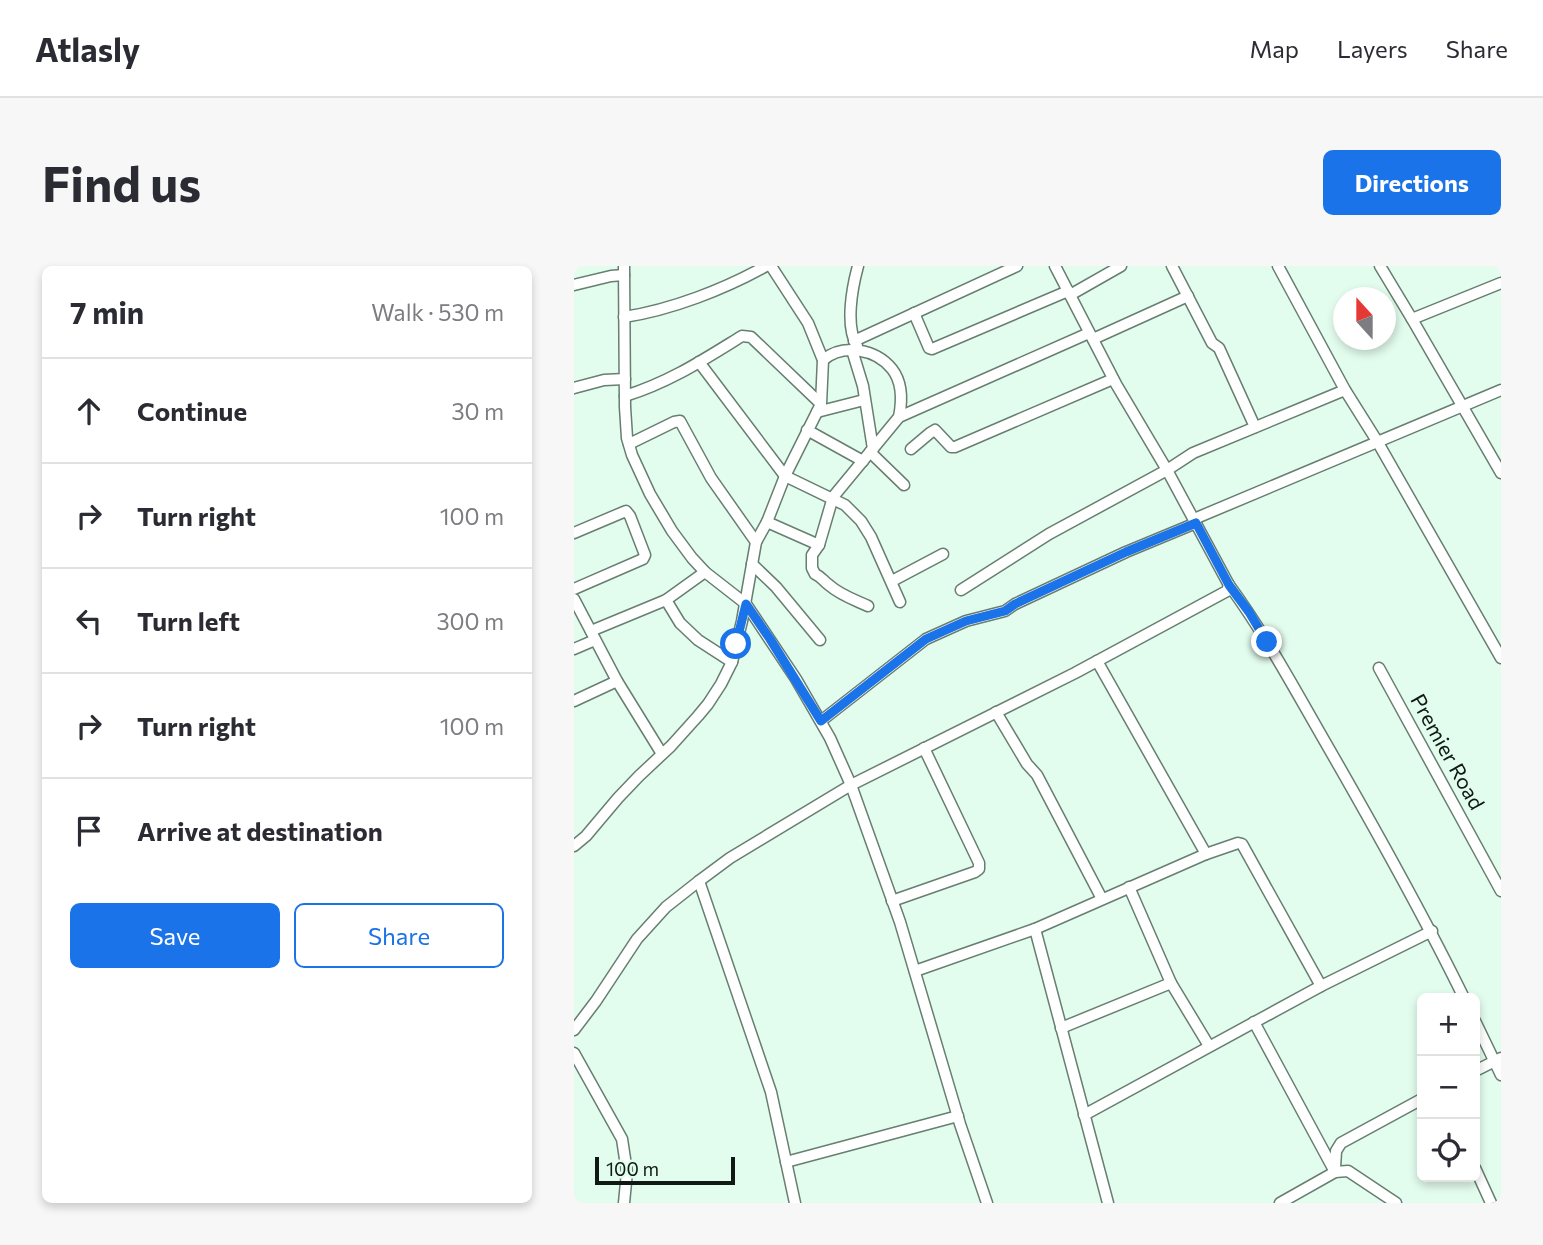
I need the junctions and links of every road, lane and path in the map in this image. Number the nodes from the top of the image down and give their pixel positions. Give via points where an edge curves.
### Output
1 (769, 266) edge
2 (858, 266) edge
3 (1017, 266) edge
4 (1055, 266) edge
5 (1121, 266) edge
6 (1172, 266) edge
7 (1278, 266) edge
8 (1380, 266) edge
9 (624, 271) edge
10 (1501, 283) edge
11 (574, 285) edge
12 (1069, 293) junction
13 (1188, 296) junction
14 (914, 313) junction
15 (624, 317) junction
16 (1412, 319) junction
17 (1091, 336) junction
18 (855, 347) junction
19 (823, 360) junction
20 (699, 362) junction
21 (625, 379) junction
22 (1113, 379) junction
23 (574, 388) edge
24 (1345, 390) junction
25 (1501, 390) edge
26 (625, 396) junction
27 (864, 400) junction
28 (1463, 406) junction
29 (819, 408) junction
30 (899, 417) junction
31 (1255, 427) junction
32 (807, 430) junction
33 (1377, 441) junction
34 (629, 444) junction
35 (911, 449) dead end
36 (872, 450) junction
37 (863, 461) junction
38 (1167, 470) junction
39 (1501, 473) edge
40 (785, 476) junction
41 (905, 485) dead end
42 (833, 497) junction
43 (1195, 521) junction
44 (767, 522) junction
45 (574, 533) edge
46 (756, 542) junction
47 (819, 545) junction
48 (943, 554) dead end
49 (752, 564) junction
50 (705, 572) junction
51 (892, 581) junction
52 (1229, 585) junction
53 (574, 589) edge
54 (961, 590) dead end
55 (574, 598) edge
56 (666, 600) junction
57 (900, 602) dead end
58 (746, 604) junction
59 (868, 606) dead end
60 (593, 635) junction
61 (820, 640) dead end
62 (574, 649) edge
63 (1501, 658) edge
64 (1097, 661) junction
65 (732, 662) junction
66 (1379, 668) dead end
67 (617, 681) junction
68 (574, 701) edge
69 (996, 712) junction
70 (818, 717) junction
71 (924, 748) junction
72 (662, 754) junction
73 (851, 785) junction
74 (574, 846) edge
75 (1206, 853) junction
76 (699, 881) junction
77 (1129, 887) junction
78 (1501, 891) edge
79 (1102, 899) junction
80 (892, 901) junction
81 (1035, 929) junction
82 (1432, 931) junction
83 (915, 971) junction
84 (1171, 983) junction
85 (1321, 986) junction
86 (1462, 993) edge
87 (1254, 1022) junction
88 (1061, 1028) junction
89 (574, 1030) edge
90 (1480, 1030) edge
91 (1209, 1046) junction
92 (574, 1053) edge
93 (1497, 1060) edge
94 (1480, 1068) edge
95 (1501, 1075) edge
96 (1417, 1102) edge
97 (1084, 1115) junction
98 (958, 1116) junction
99 (786, 1162) junction
100 (1335, 1172) junction
101 (1480, 1179) edge
102 (624, 1203) edge
103 (795, 1203) edge
104 (986, 1203) edge
105 (1108, 1203) edge
106 (1280, 1203) edge
107 (1396, 1203) edge
108 (1491, 1203) edge

1 - 15 street via 739,282
1 - 19 street via 808,323
2 - 18 street via 852,297
3 - 14 street
4 - 12 street
5 - 12 street
6 - 13 street
7 - 24 street
8 - 16 street
9 - 11 street
9 - 15 street
10 - 16 street
12 - 14 street via 932,349
12 - 17 street
13 - 17 street
13 - 31 street via 1219,348
14 - 18 street
15 - 21 street
16 - 28 street
17 - 22 street
17 - 30 street
18 - 19 street
18 - 27 street
18 - 30 street via 879,357 892,369 900,387
19 - 29 street
20 - 26 street
20 - 29 street via 742,336 751,337
20 - 40 street
21 - 23 street
21 - 26 street
22 - 35 street via 955,447 936,430
22 - 38 street
24 - 31 street
24 - 33 street
25 - 28 street
26 - 34 street
27 - 29 street
27 - 36 street
28 - 33 street
28 - 39 street
29 - 32 street
30 - 36 street
31 - 38 street
32 - 37 street
32 - 40 street
33 - 43 street
33 - 63 street
34 - 46 street via 680,421 711,478
34 - 50 street via 662,514
36 - 37 street
36 - 41 street
37 - 42 street
38 - 43 street
38 - 54 street via 1049,534
40 - 42 street
40 - 44 street
42 - 47 street
42 - 51 street via 861,521
43 - 52 street
43 - 70 street via 1005,611 966,621 926,639
44 - 46 street
44 - 47 street
45 - 53 street via 626,510 645,555
46 - 49 street
47 - 59 street via 812,555 815,574
48 - 51 street
49 - 58 street
49 - 61 street
50 - 56 street
50 - 58 street
51 - 57 street
52 - 64 street via 1227,591
52 - 82 street via 1274,653
55 - 60 street
56 - 60 street
56 - 65 street via 698,640
58 - 65 street
58 - 70 street
60 - 62 street
60 - 67 street
64 - 69 street
64 - 75 street
65 - 72 street via 709,704
66 - 78 street, Premier Road
67 - 68 street
67 - 72 street
69 - 71 street
69 - 79 street via 1037,775
70 - 73 street
71 - 73 street
71 - 80 street via 979,869
72 - 74 street
73 - 76 street
73 - 80 street
75 - 77 street
75 - 85 street via 1242,844
76 - 89 street via 666,907 637,939
76 - 99 street via 771,1092
77 - 79 street
77 - 84 street
79 - 81 street
80 - 83 street
81 - 83 street
81 - 88 street
82 - 85 street
82 - 86 street
83 - 98 street
84 - 88 street
84 - 91 street
85 - 87 street
87 - 91 street
87 - 100 street
88 - 97 street
90 - 93 street
91 - 97 street
92 - 102 street via 622,1139 627,1172
93 - 94 street
93 - 95 street
96 - 100 street via 1341,1143 1334,1159
97 - 105 street
98 - 99 street
98 - 104 street
99 - 103 street
100 - 106 street
100 - 107 street via 1348,1171
101 - 108 street

